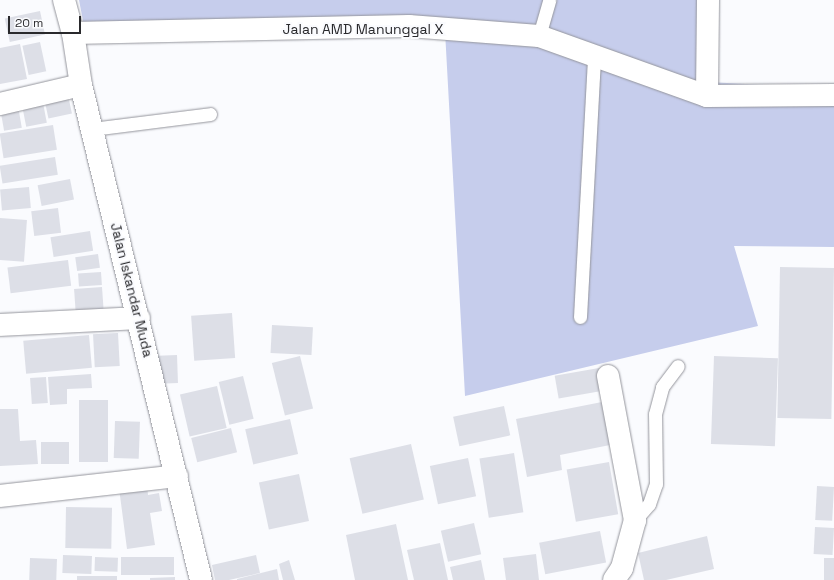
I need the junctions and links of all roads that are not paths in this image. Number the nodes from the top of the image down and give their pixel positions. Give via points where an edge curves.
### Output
1 (64, 0) edge
2 (549, 0) edge
3 (708, 0) edge
4 (73, 33) junction
5 (539, 36) junction
6 (594, 56) junction
7 (81, 85) junction
8 (834, 95) edge
9 (707, 96) junction
10 (0, 104) edge
11 (210, 114) dead end
12 (92, 129) junction
13 (580, 317) dead end
14 (139, 318) junction
15 (0, 325) edge
16 (678, 366) dead end
17 (608, 376) dead end
18 (177, 476) junction
19 (0, 496) edge
20 (635, 520) junction
21 (201, 580) edge
22 (614, 580) edge

1 - 4 street, Jalan Iskandar Muda
2 - 5 lane
3 - 9 street
4 - 5 street, Jalan AMD Manunggal X via 409,26
4 - 7 street, Jalan Iskandar Muda
5 - 6 street, Jalan AMD Manunggal X
6 - 9 street, Jalan AMD Manunggal X
6 - 13 lane
7 - 10 street
7 - 12 street, Jalan Iskandar Muda
8 - 9 street, Jalan AMD Manunggal X
11 - 12 lane
12 - 14 street, Jalan Iskandar Muda
14 - 15 street
14 - 18 street, Jalan Iskandar Muda
16 - 20 lane via 662,387 655,414 656,484 649,504
17 - 20 street
18 - 19 street
18 - 21 street, Jalan Iskandar Muda
20 - 22 street via 622,568

